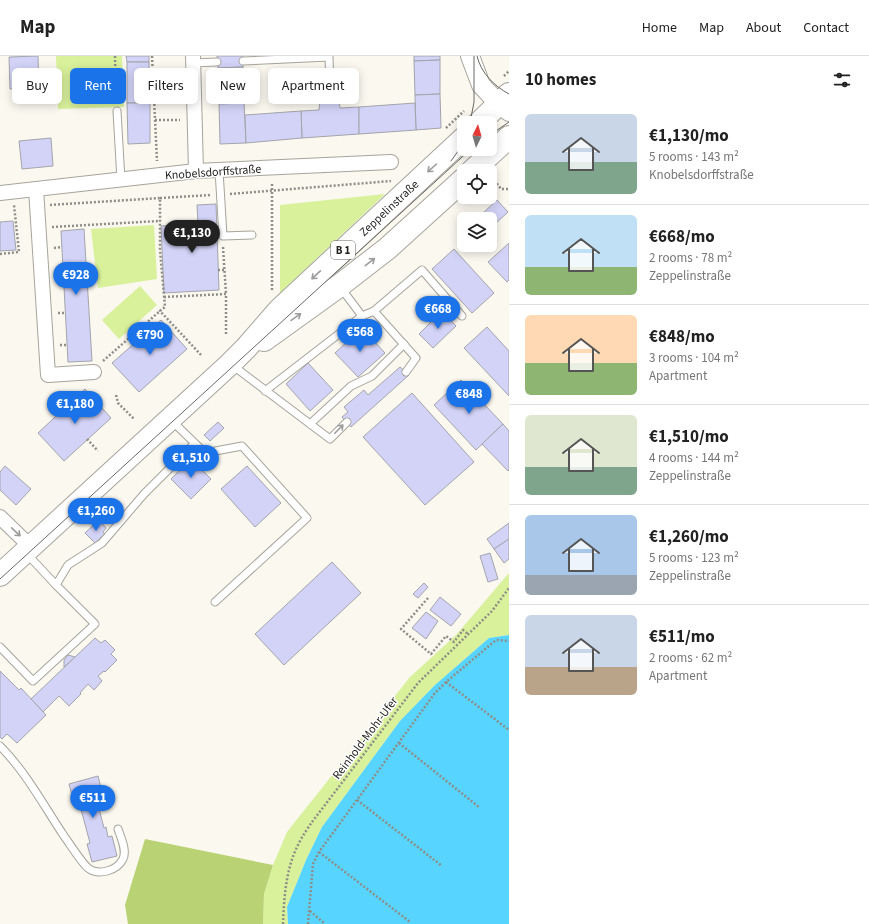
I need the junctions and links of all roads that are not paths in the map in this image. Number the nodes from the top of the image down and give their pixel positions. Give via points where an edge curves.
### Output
1 (470, 56) edge
2 (478, 56) edge
3 (193, 60) edge
4 (243, 61) dead end
5 (218, 62) dead end
6 (329, 68) edge
7 (477, 74) junction
8 (506, 103) edge
9 (117, 110) road end
10 (488, 116) edge
11 (509, 137) edge
12 (457, 144) edge
13 (391, 162) dead end
14 (480, 164) edge
15 (219, 170) junction
16 (196, 171) junction
17 (121, 180) junction
18 (457, 185) edge
19 (36, 189) junction
20 (6, 192) edge
21 (252, 235) dead end
22 (339, 286) junction
23 (374, 311) junction
24 (362, 316) junction
25 (462, 316) dead end
26 (404, 344) junction
27 (230, 364) junction
28 (97, 368) road end
29 (406, 372) dead end
30 (265, 391) junction
31 (170, 420) junction
32 (346, 422) dead end
33 (310, 424) junction
34 (194, 444) junction
35 (0, 517) edge
36 (28, 549) junction
37 (0, 575) edge
38 (56, 585) junction
39 (215, 602) dead end
40 (0, 647) edge
41 (0, 746) edge
42 (118, 829) dead end

1 - 7 street
2 - 7 street
3 - 5 lane
3 - 16 street
4 - 6 lane via 329,57
7 - 8 street via 481,85
8 - 10 main road
9 - 17 lane
11 - 14 main road
12 -> 27 main road, Zeppelinstraße / B 1 via 280,308
13 - 15 street, Knobelsdorffstraße
15 - 16 street, Knobelsdorffstraße
15 - 21 lane via 223,236
16 - 17 street, Knobelsdorffstraße
17 - 19 street, Knobelsdorffstraße
22 -> 18 main road, Zeppelinstraße / B 1 via 388,248
19 - 20 street, Knobelsdorffstraße
19 - 28 street via 48,375
22 - 24 lane
27 -> 22 main road, Zeppelinstraße / B 1
23 - 24 lane
23 - 25 lane via 422,270
23 - 26 lane
24 - 30 lane
26 - 29 lane via 416,358
26 - 33 lane via 372,376 351,386
27 - 30 lane
27 - 31 main road, Zeppelinstraße / B 1
30 - 33 lane
31 - 34 lane
31 - 36 main road, Zeppelinstraße / B 1
33 -> 32 lane via 330,439
34 - 38 lane via 144,494 102,543 68,565
34 - 39 lane via 205,453 242,446 307,518
35 -> 36 street
36 - 37 main road, Zeppelinstraße / B 1
36 - 38 lane
38 - 40 lane via 95,624 33,681
41 - 42 lane via 13,759 89,869 103,872 115,868 123,859 124,849

